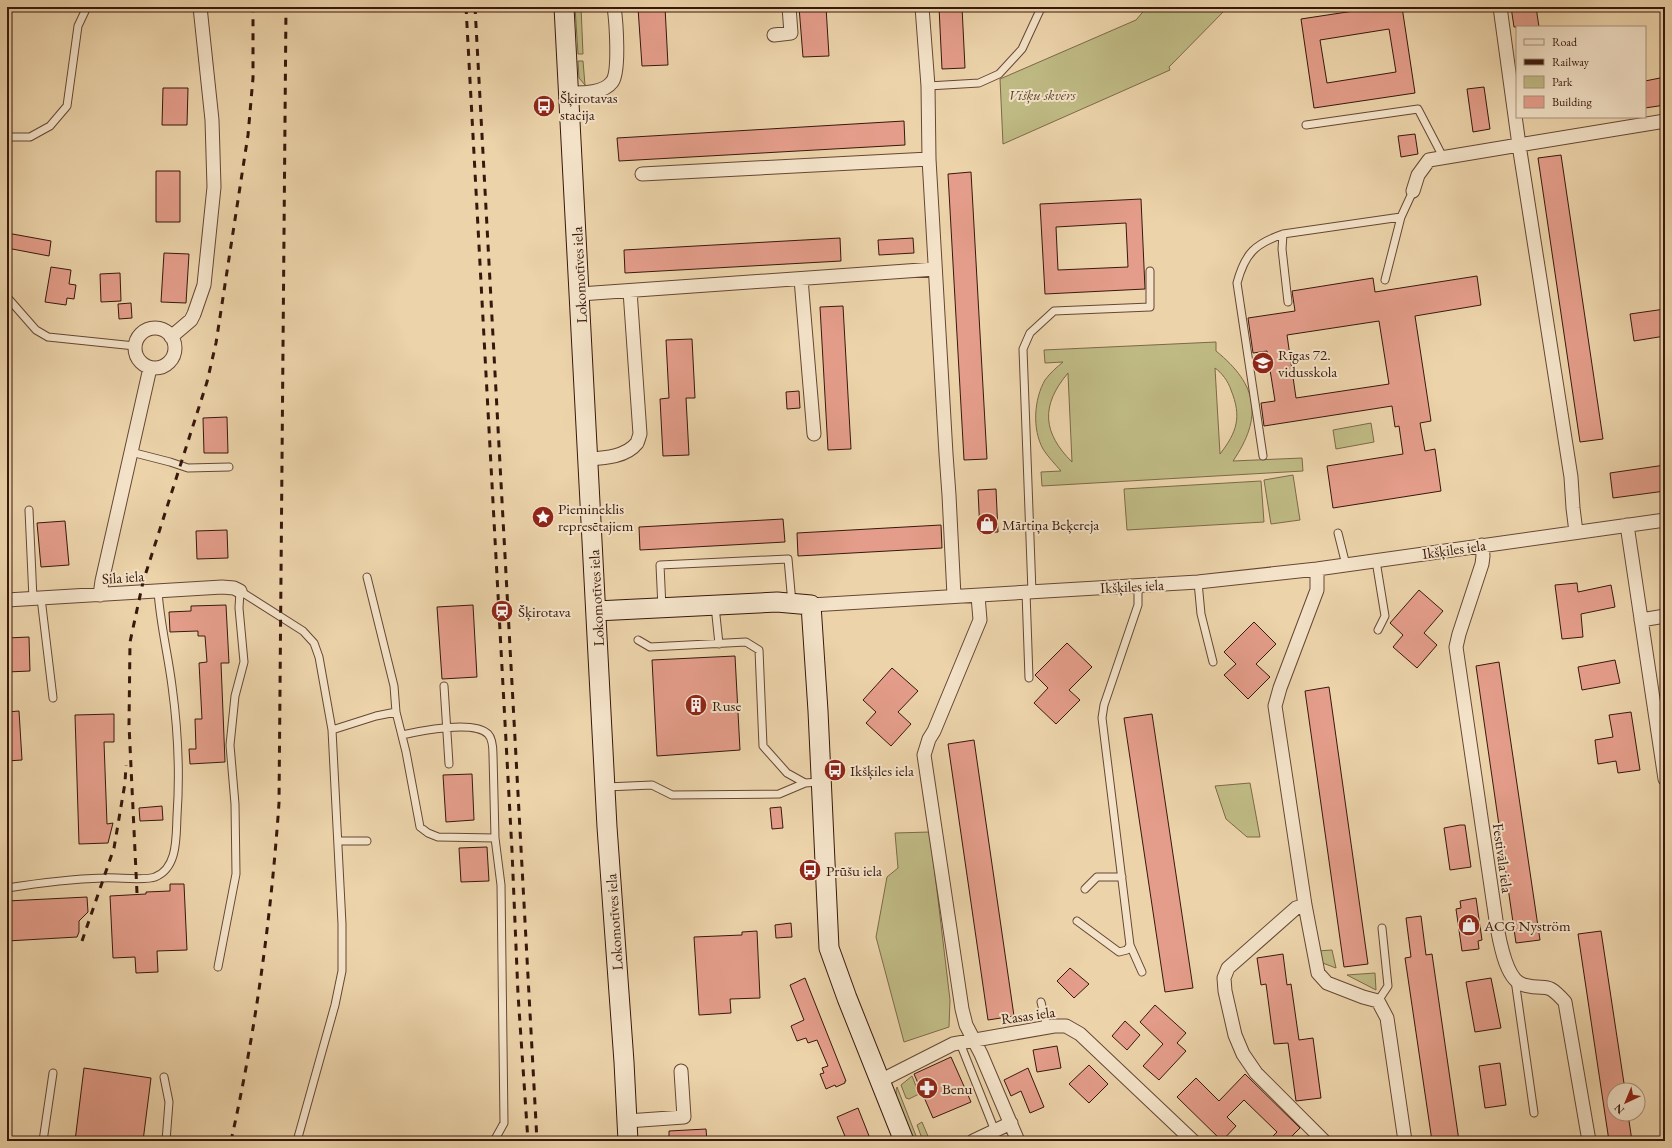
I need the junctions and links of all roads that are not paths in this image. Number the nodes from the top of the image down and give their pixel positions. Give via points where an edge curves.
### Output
1 (87, 7) edge
2 (200, 7) edge
3 (564, 7) edge
4 (614, 7) edge
5 (789, 7) edge
6 (922, 7) edge
7 (1050, 7) edge
8 (1500, 7) edge
9 (774, 36) dead end
10 (928, 86) junction
11 (568, 93) junction
12 (1665, 121) edge
13 (1306, 125) dead end
14 (7, 137) edge
15 (1519, 145) junction
16 (1443, 157) junction
17 (929, 159) junction
18 (647, 178) dead end
19 (1413, 191) joint
20 (1401, 217) junction
21 (1284, 234) junction
22 (935, 269) junction
23 (1150, 271) dead end
24 (802, 279) junction
25 (1385, 280) dead end
26 (630, 291) junction
27 (580, 294) junction
28 (7, 297) edge
29 (1288, 302) dead end
30 (171, 337) junction
31 (135, 346) junction
32 (150, 368) junction
33 (814, 434) dead end
34 (131, 452) junction
35 (1263, 456) dead end
36 (588, 459) junction
37 (229, 466) dead end
38 (30, 510) dead end
39 (1665, 520) edge
40 (1627, 526) junction
41 (1576, 532) junction
42 (1338, 534) dead end
43 (1482, 545) junction
44 (1376, 561) junction
45 (1346, 565) junction
46 (1316, 569) junction
47 (367, 577) dead end
48 (1198, 582) junction
49 (1138, 586) junction
50 (158, 591) junction
51 (240, 591) junction
52 (1029, 592) junction
53 (100, 595) junction
54 (954, 596) junction
55 (978, 596) junction
56 (37, 598) junction
57 (7, 600) edge
58 (792, 604) junction
59 (811, 605) junction
60 (715, 606) junction
61 (662, 609) junction
62 (596, 611) junction
63 (1665, 616) edge
64 (1641, 620) junction
65 (1378, 630) dead end
66 (638, 640) dead end
67 (719, 644) junction
68 (1213, 662) dead end
69 (1029, 678) dead end
70 (444, 686) dead end
71 (53, 698) dead end
72 (396, 712) junction
73 (447, 728) junction
74 (332, 730) junction
75 (402, 735) junction
76 (449, 764) dead end
77 (1665, 779) edge
78 (813, 783) junction
79 (605, 787) junction
80 (495, 838) junction
81 (338, 841) junction
82 (367, 841) dead end
83 (1122, 877) junction
84 (7, 888) edge
85 (1085, 889) dead end
86 (1305, 905) junction
87 (1077, 921) dead end
88 (1382, 928) dead end
89 (1130, 945) junction
90 (218, 967) dead end
91 (1142, 972) dead end
92 (1515, 980) junction
93 (1041, 1002) dead end
94 (1378, 1002) junction
95 (1047, 1027) junction
96 (973, 1040) junction
97 (960, 1043) junction
98 (681, 1071) dead end
99 (53, 1073) dead end
100 (164, 1077) dead end
101 (880, 1081) junction
102 (1534, 1113) dead end
103 (627, 1121) junction
104 (1011, 1123) junction
105 (995, 1131) junction
106 (43, 1141) edge
107 (166, 1141) edge
108 (296, 1141) edge
109 (494, 1141) edge
110 (628, 1141) edge
111 (904, 1141) edge
112 (973, 1141) edge
113 (1018, 1141) edge
114 (1193, 1141) edge
115 (1324, 1141) edge
116 (1404, 1141) edge
117 (1589, 1141) edge

1 - 14 lane via 78,26 67,106 50,126 30,137
2 - 30 street via 212,120 214,187 204,285 191,320
3 - 11 street, Lokomotīves iela
4 - 11 street via 617,68 612,82 590,92
5 - 9 street via 791,33
6 - 10 street
7 - 10 lane via 1040,8 1022,49 999,74 979,82
8 - 15 street
10 - 17 street
11 - 27 street, Lokomotīves iela
12 - 15 street
13 - 16 lane via 1418,109
15 - 16 street
15 - 41 street via 1571,477
16 - 19 street via 1429,160 1418,175
17 - 18 street
17 - 22 street
19 - 20 lane
20 - 21 lane
20 - 25 lane
21 - 29 lane via 1282,249
21 - 35 lane via 1264,241 1254,251 1242,265 1237,282
22 - 24 street
22 - 54 street
23 - 52 lane via 1150,307 1054,310 1030,333 1023,348
24 - 26 street
24 - 33 street
26 - 27 street
26 - 36 street via 640,434 636,444 627,451 610,457
27 - 36 street, Lokomotīves iela
28 - 31 lane via 36,330 48,337
30 - 31 street via 163,330 149,329 142,332
30 - 32 street via 174,343 173,357 163,366
31 - 32 street via 138,360
32 - 34 street
34 - 37 lane via 188,468
34 - 53 street
36 - 62 street, Lokomotīves iela
38 - 56 lane
39 - 40 street, Ikšķiles iela
40 - 41 street, Ikšķiles iela
40 - 64 street
41 - 43 street, Ikšķiles iela
42 - 45 lane
43 - 44 street, Ikšķiles iela
43 - 92 street, Festivāla iela via 1482,564 1456,647 1498,933 1502,954
44 - 45 street, Ikšķiles iela
44 - 65 lane via 1385,616
45 - 46 street, Ikšķiles iela
46 - 48 street, Ikšķiles iela
46 - 86 street via 1317,590 1275,706
47 - 72 lane via 394,686
48 - 49 street, Ikšķiles iela
48 - 68 lane via 1201,614
49 - 52 street, Ikšķiles iela
49 - 83 lane via 1138,605 1104,704 1102,718
50 - 51 street, Sila iela via 222,587
50 - 53 street, Sila iela
50 - 84 lane via 178,743 179,791 175,849 168,867 153,878 104,878
51 - 74 lane via 303,631 314,643 319,657
51 - 90 lane via 244,662 235,696 230,744 235,804 236,874
52 - 55 street, Ikšķiles iela
52 - 69 lane
53 - 56 street, Sila iela
54 - 55 street, Ikšķiles iela
54 - 59 street, Ikšķiles iela
55 - 96 street via 980,620 924,755 962,1009
56 - 57 street, Sila iela
56 - 71 lane
58 - 59 street, Ikšķiles iela
58 - 60 street, Ikšķiles iela via 777,602
58 - 61 lane via 788,559 660,565
59 - 78 street via 818,711
60 - 61 street, Ikšķiles iela
60 - 67 lane
61 - 62 street, Ikšķiles iela
62 - 79 street, Lokomotīves iela
63 - 64 street
64 - 77 street
66 - 67 lane via 650,647
67 - 78 lane via 746,642 759,650 763,746 787,773
70 - 73 lane
72 - 74 lane
72 - 75 lane
73 - 75 lane
73 - 76 lane
73 - 80 lane via 477,729 488,734 492,742
74 - 81 lane
75 - 80 lane via 420,827 438,837
78 - 79 lane via 779,794 672,795 652,785
78 - 101 street via 829,948 846,998
79 - 103 street, Lokomotīves iela
80 - 109 lane via 501,884 504,1123
81 - 82 lane
81 - 108 lane via 342,971 335,1005
83 - 85 lane via 1097,877
83 - 89 lane
86 - 94 street via 1318,973 1327,982
86 - 115 street via 1296,908 1228,968 1224,978 1235,1035 1243,1054 1256,1073
87 - 89 lane via 1119,952 1127,950
88 - 94 lane via 1388,986
89 - 91 lane
92 - 102 lane
92 - 117 street via 1524,985 1549,987 1564,1002
93 - 95 lane
94 - 116 street via 1387,1018
95 - 96 street, Rasas iela
95 - 114 street, Rasas iela via 1066,1026 1080,1034
96 - 97 street, Rasas iela
96 - 104 street
97 - 101 street, Rasas iela via 953,1044
97 - 105 lane
98 - 103 street via 684,1117
99 - 106 lane
100 - 107 lane via 169,1102
101 - 111 street
103 - 110 street, Lokomotīves iela
104 - 105 street
104 - 113 street
105 - 112 street

